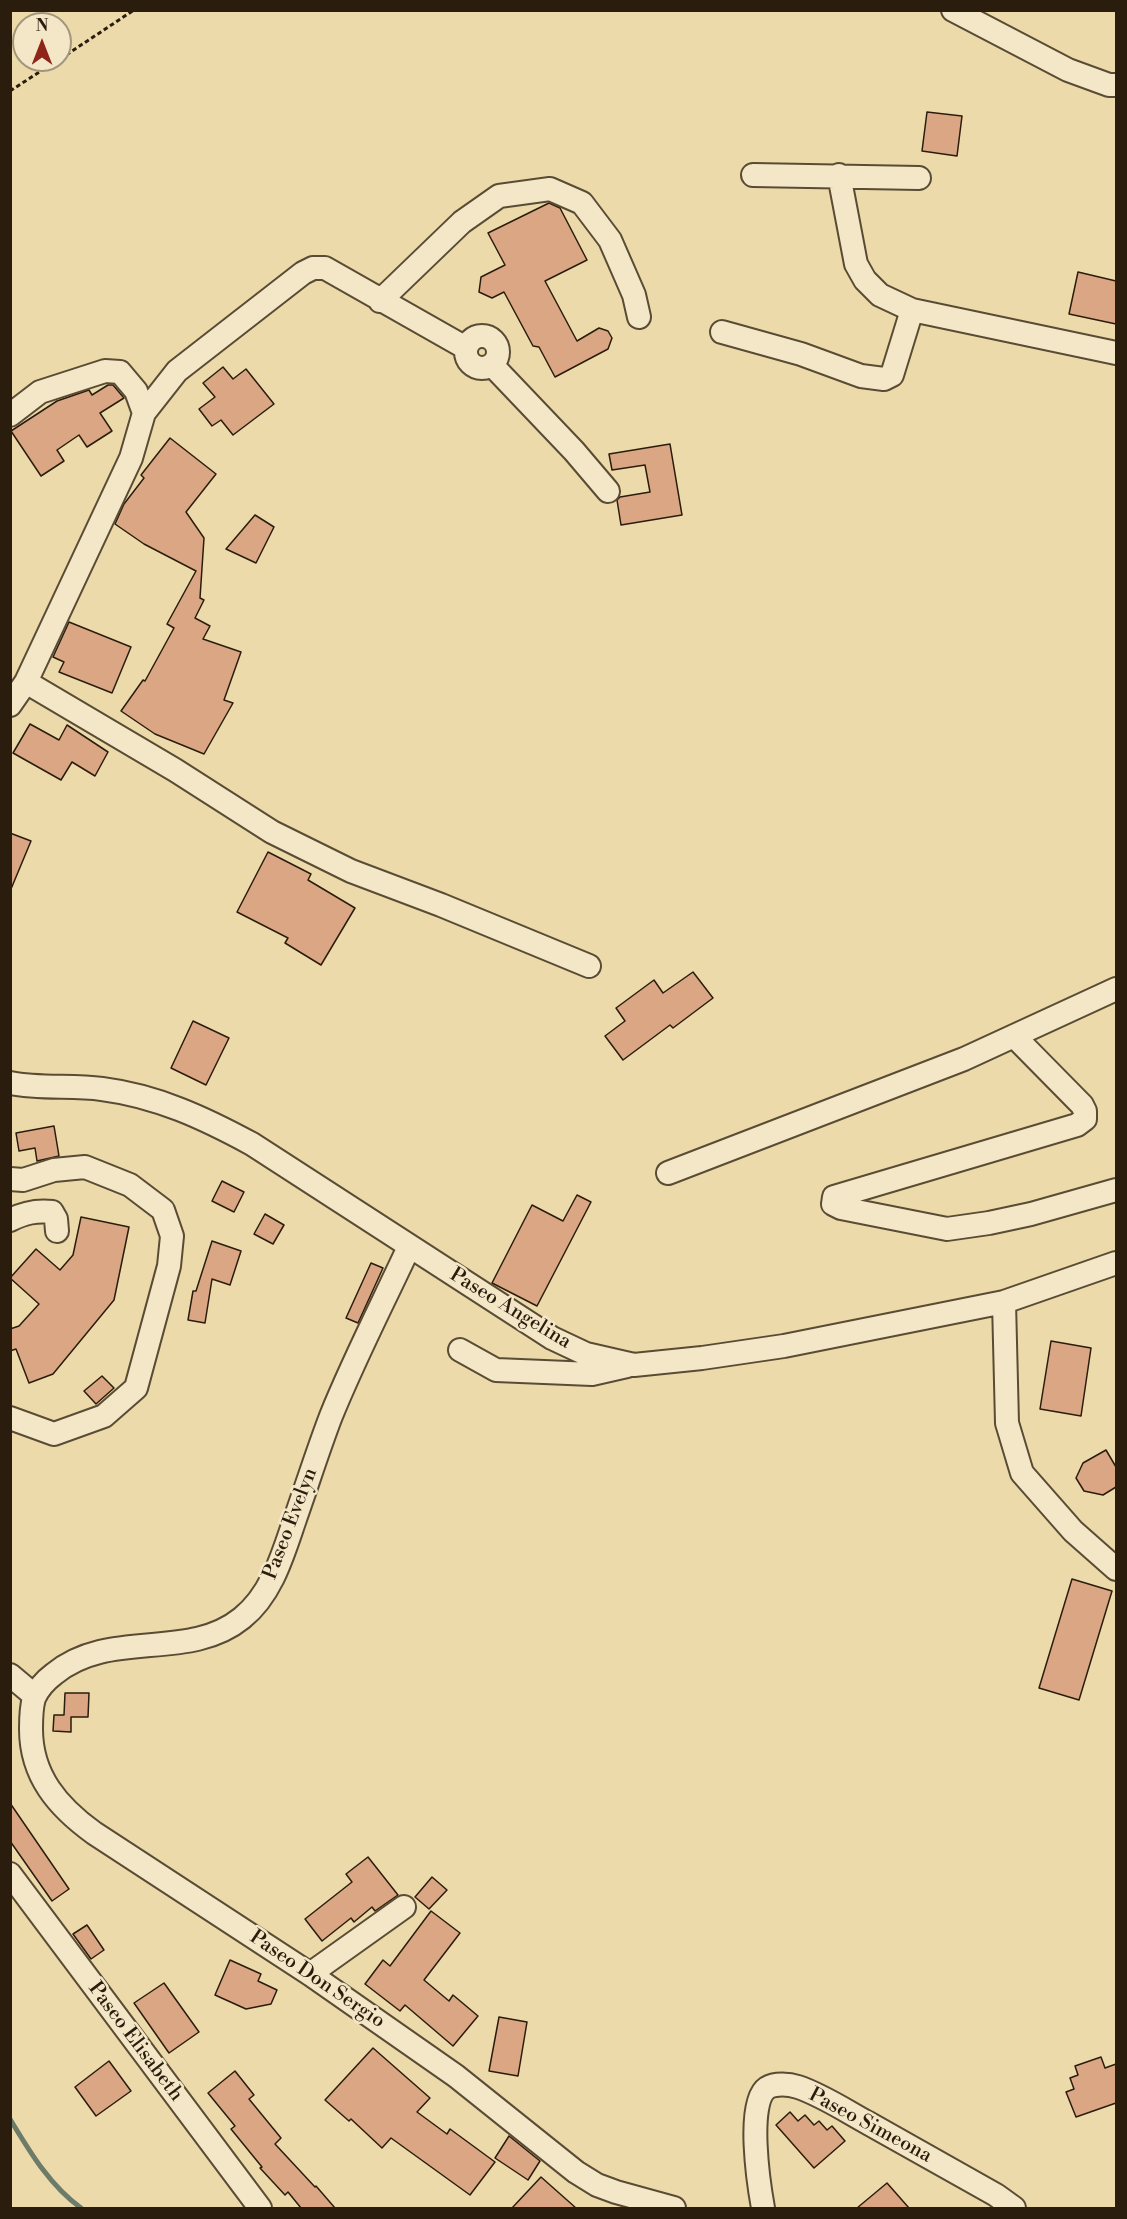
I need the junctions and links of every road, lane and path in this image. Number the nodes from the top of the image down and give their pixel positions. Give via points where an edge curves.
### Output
1 (134, 10) edge
2 (953, 10) edge
3 (72, 51) edge
4 (39, 72) edge
5 (1116, 85) edge
6 (10, 91) edge
7 (753, 175) dead end
8 (839, 175) junction
9 (919, 178) dead end
10 (380, 301) junction
11 (912, 310) junction
12 (639, 317) dead end
13 (722, 332) dead end
14 (1116, 353) edge
15 (144, 413) junction
16 (10, 415) edge
17 (608, 491) dead end
18 (26, 682) junction
19 (10, 705) edge
20 (588, 966) dead end
21 (1116, 989) edge
22 (1014, 1036) junction
23 (10, 1083) edge
24 (668, 1173) dead end
25 (10, 1179) edge
26 (1116, 1190) edge
27 (10, 1220) edge
28 (57, 1231) dead end
29 (409, 1247) junction
30 (1116, 1263) edge
31 (1004, 1302) junction
32 (460, 1350) dead end
33 (634, 1365) junction
34 (10, 1418) edge
35 (1116, 1569) edge
36 (10, 1675) edge
37 (34, 1696) junction
38 (10, 1874) edge
39 (404, 1907) dead end
40 (310, 1974) junction
41 (260, 2208) edge
42 (674, 2208) edge
43 (764, 2208) edge
44 (1014, 2208) edge

1 - 3 path
2 - 5 street via 1068,70
4 - 6 path
7 - 8 street
8 - 9 street
8 - 11 street via 856,264 880,295
10 - 12 street via 462,222 499,196 550,189 582,203 610,240 634,295
10 - 15 street via 325,268 313,268 177,371
10 - 17 street via 466,348 472,339 492,338 499,357 493,366
11 - 13 street via 892,375 884,380
11 - 14 street
15 - 16 street via 136,391 120,372 105,371 40,392
15 - 18 street via 131,458
18 - 19 street
18 - 20 street via 272,832 351,871
21 - 22 street
22 - 24 street
22 - 26 street via 1083,1105 1085,1119 1077,1125 834,1197 833,1204 947,1229 1031,1214
23 - 29 street, Paseo Angelina via 101,1089 151,1098 207,1120 252,1144
25 - 34 street via 23,1180 54,1170 85,1167 130,1185 163,1210 172,1236 169,1266 136,1388 104,1416 54,1434
27 - 28 street via 39,1210 52,1212
29 - 33 street, Paseo Angelina via 552,1338 586,1354
29 - 37 street, Paseo Evelyn via 331,1416 277,1569 255,1605 236,1622 212,1634 181,1642 102,1650 81,1657 46,1680
30 - 31 street, Paseo Angelina
31 - 33 street, Paseo Angelina via 784,1346
31 - 35 street via 1007,1423 1022,1473 1073,1531
32 - 33 street via 496,1370 592,1374
36 - 37 street
37 - 40 street, Paseo Don Sergio via 33,1753 44,1784 58,1803 94,1833
38 - 41 street, Paseo Elisabeth
39 - 40 street
40 - 42 street, Paseo Don Sergio via 456,2076 576,2172 616,2192
43 - 44 street, Paseo Simeona via 756,2113 759,2097 767,2088 779,2084 798,2087 830,2102

